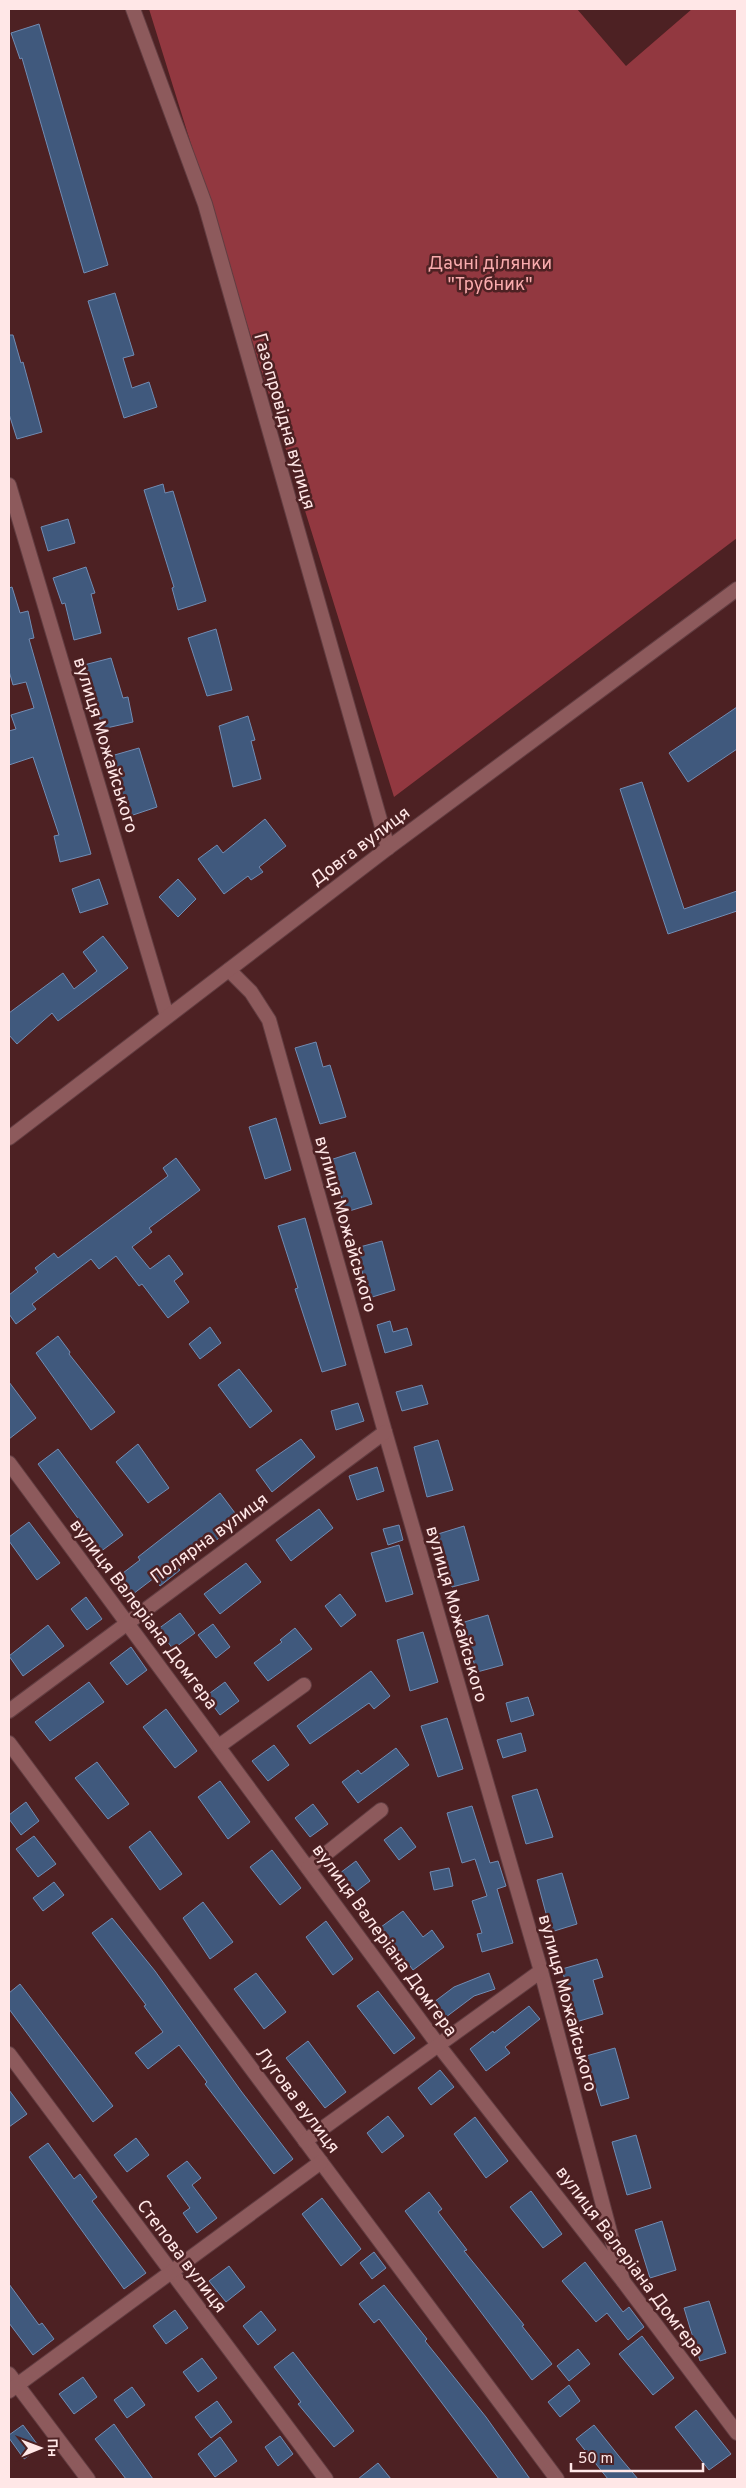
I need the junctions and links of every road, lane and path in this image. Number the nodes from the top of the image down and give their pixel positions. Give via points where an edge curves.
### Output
1 (133, 9) edge
2 (9, 485) edge
3 (737, 589) edge
4 (388, 848) junction
5 (229, 970) junction
6 (167, 1016) junction
7 (9, 1138) edge
8 (385, 1432) junction
9 (9, 1463) edge
10 (127, 1621) junction
11 (304, 1685) dead end
12 (9, 1711) edge
13 (9, 1742) edge
14 (219, 1746) junction
15 (381, 1810) dead end
16 (308, 1868) junction
17 (541, 1971) junction
18 (439, 2046) junction
19 (9, 2054) edge
20 (305, 2141) junction
21 (321, 2162) junction
22 (171, 2272) junction
23 (623, 2281) junction
24 (11, 2383) edge
25 (737, 2433) edge
26 (88, 2479) edge
27 (326, 2479) edge
28 (557, 2479) edge

1 - 4 street, Газопровідна вулиця via 205,204
2 - 6 street, вулиця Можайського
3 - 4 street, Довга вулиця
4 - 5 street, Довга вулиця
5 - 6 street, Довга вулиця
5 - 8 street, вулиця Можайського via 251,992 269,1020
6 - 7 street, Довга вулиця
8 - 10 street, Полярна вулиця
8 - 17 street, вулиця Можайського
9 - 10 street, вулиця Валеріана Домгера
10 - 12 street, Полярна вулиця
10 - 14 street, вулиця Валеріана Домгера
11 - 14 street
13 - 20 street, Лугова вулиця
14 - 16 street, вулиця Валеріана Домгера
15 - 16 street
16 - 18 street, вулиця Валеріана Домгера
17 - 18 street
17 - 23 street, вулиця Можайського
18 - 20 street
18 - 23 street, вулиця Валеріана Домгера
19 - 22 street, Степова вулиця
20 - 21 street, Лугова вулиця
21 - 22 street
21 - 28 street, Лугова вулиця
22 - 24 street
22 - 27 street, Степова вулиця
23 - 25 street, вулиця Валеріана Домгера
24 - 26 street

